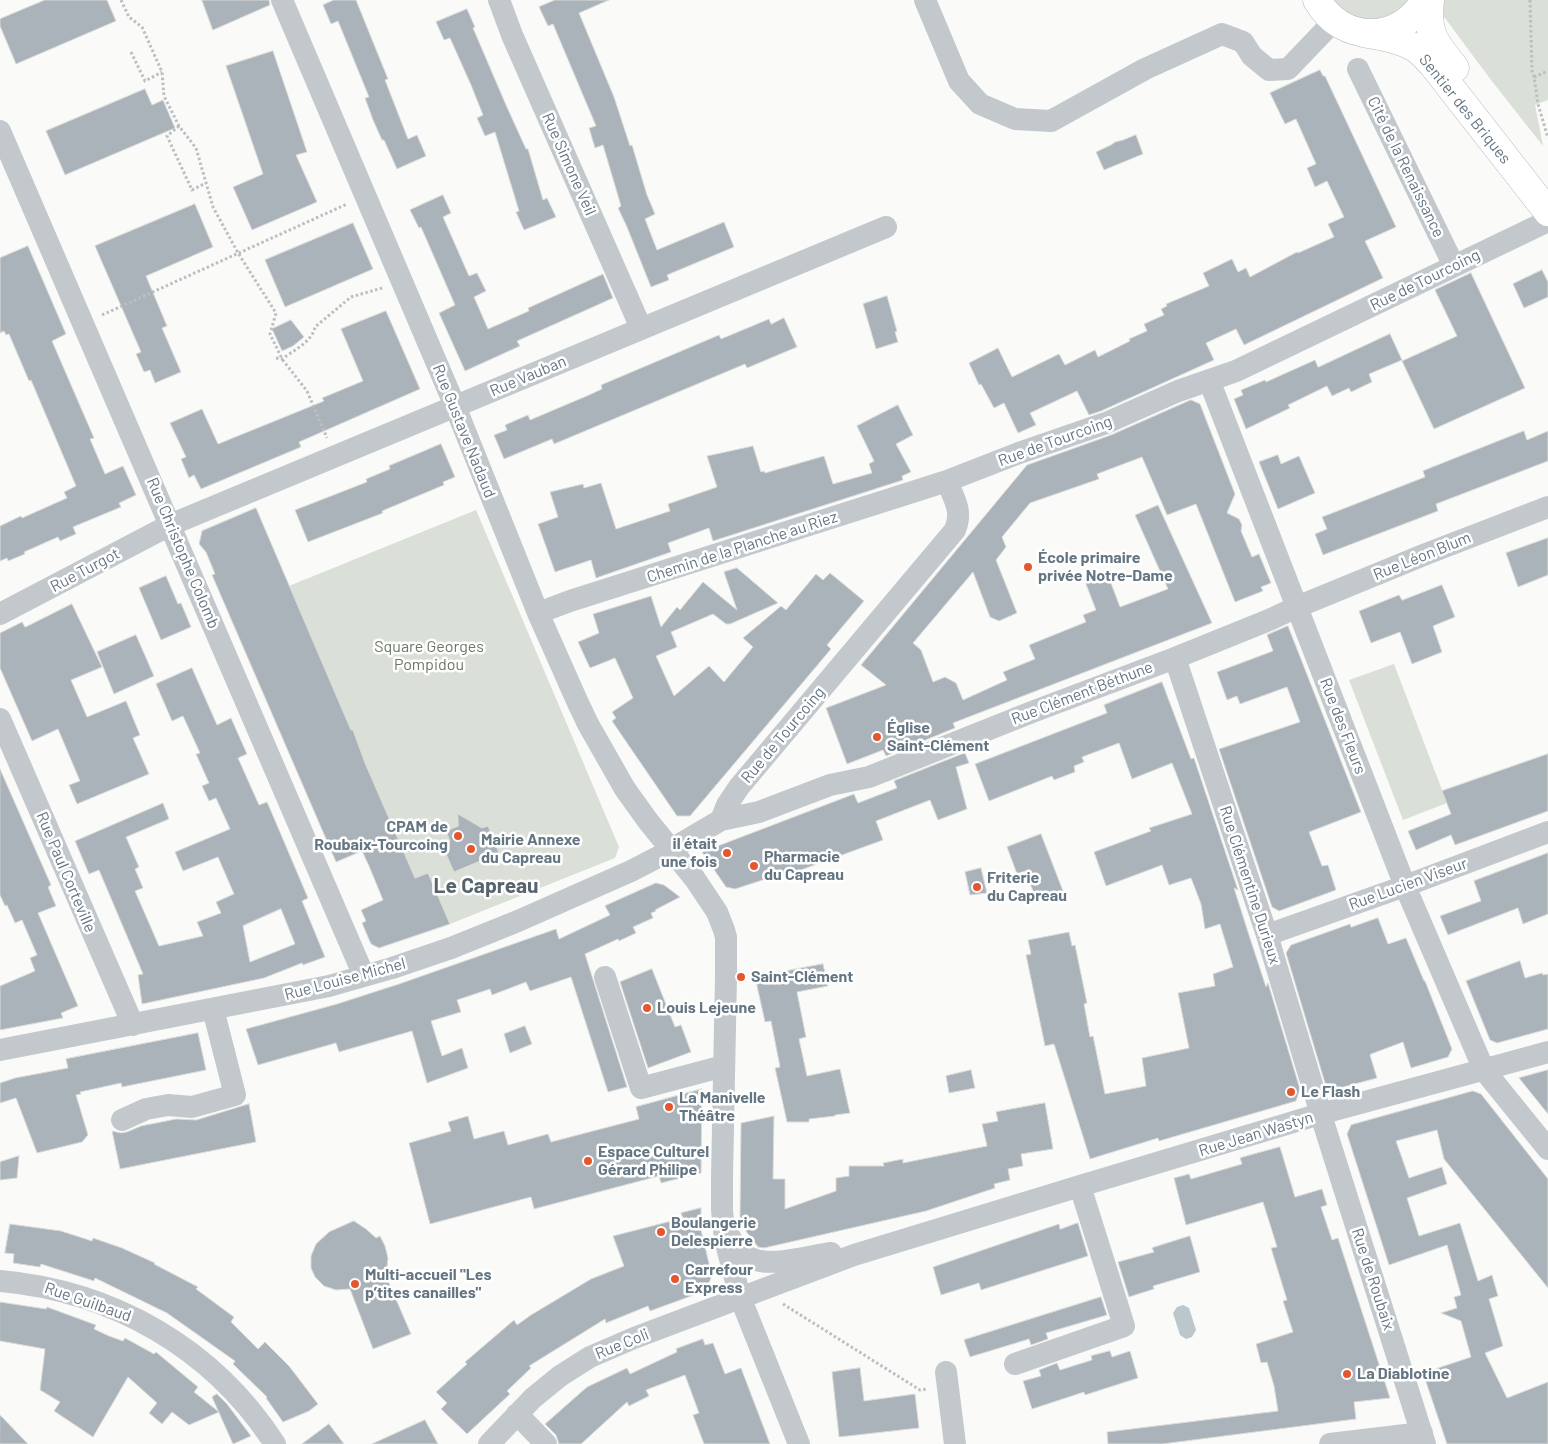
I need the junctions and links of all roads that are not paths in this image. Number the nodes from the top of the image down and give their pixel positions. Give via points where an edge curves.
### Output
1 (282, 0) edge
2 (499, 0) edge
3 (925, 0) edge
4 (1317, 0) edge
5 (1425, 0) edge
6 (1430, 0) edge
7 (1334, 21) junction
8 (1364, 33) junction
9 (1358, 68) dead end
10 (0, 131) edge
11 (1548, 185) edge
12 (1548, 212) edge
13 (1548, 221) edge
14 (886, 227) dead end
15 (1454, 266) junction
16 (641, 328) junction
17 (1209, 380) junction
18 (455, 406) junction
19 (947, 481) junction
20 (1548, 507) edge
21 (170, 525) junction
22 (1297, 606) junction
23 (538, 613) junction
24 (0, 614) edge
25 (1175, 658) junction
26 (0, 719) edge
27 (721, 820) junction
28 (1548, 832) edge
29 (671, 849) junction
30 (1405, 886) junction
31 (1267, 935) junction
32 (364, 976) junction
33 (605, 977) dead end
34 (213, 1009) junction
35 (133, 1025) junction
36 (0, 1050) edge
37 (1548, 1052) edge
38 (724, 1066) junction
39 (1484, 1070) junction
40 (1320, 1114) junction
41 (122, 1120) dead end
42 (1548, 1149) edge
43 (1080, 1186) junction
44 (724, 1225) junction
45 (891, 1243) junction
46 (0, 1281) edge
47 (740, 1297) junction
48 (1015, 1364) dead end
49 (947, 1380) road end
50 (518, 1414) junction
51 (1423, 1439) edge
52 (275, 1444) edge
53 (490, 1444) edge
54 (546, 1444) edge
55 (799, 1444) edge
56 (955, 1444) edge
57 (1330, 1444) edge

1 - 18 street, Rue Gustave Nadaud
2 - 16 street, Rue Simone Veil
3 - 7 street via 959,81 980,104 1015,119 1051,121 1144,70 1222,34 1242,42 1252,56 1269,70 1288,70
4 - 7 main road
5 - 8 main road via 1404,24 1384,32
6 - 11 main road, Sentier des Briques via 1429,22 1437,46
7 - 8 main road, Sentier des Briques
8 - 12 main road, Sentier des Briques via 1402,42 1423,55
9 - 15 street, Cité de la Renaissance
10 - 21 street, Rue Christophe Colomb
13 - 15 street, Rue de Tourcoing
14 - 16 street, Rue Vauban
15 - 17 street, Rue de Tourcoing via 1236,371
16 - 18 street, Rue Vauban
17 - 19 street, Rue de Tourcoing via 1106,424
17 - 22 street, Rue des Fleurs
18 - 21 street, Rue Vauban
18 - 23 street, Rue Gustave Nadaud
19 - 23 street, Chemin de la Planche au Riez
19 - 27 street, Rue de Tourcoing via 959,510 960,520 955,530 739,787
20 - 22 street, Rue Léon Blum
21 - 24 street, Rue Turgot
21 - 32 street, Rue Christophe Colomb
22 - 25 street, Rue Clément Béthune
22 - 30 street, Rue des Fleurs
23 - 29 street, Rue Gustave Nadaud via 578,703 607,758 643,815
25 - 27 street, Rue Clément Béthune via 869,777 830,784 764,810
25 - 31 street, Rue Clémentine Durieux
26 - 35 street, Rue Paul Corteville
27 - 29 street, Rue Clément Béthune
28 - 30 street, Rue Lucien Viseur
29 - 32 street, Rue Louise Michel via 631,871 510,925
29 - 38 street, Rue Gustave Nadaud via 702,888 724,930
30 - 31 street, Rue Lucien Viseur
30 - 39 street, Rue des Fleurs
31 - 40 street, Rue Clémentine Durieux
32 - 34 street, Rue Louise Michel
33 - 38 street via 641,1088
34 - 35 street, Rue Louise Michel
34 - 41 street via 235,1095 192,1107 168,1104 146,1109
35 - 36 street, Rue Louise Michel
37 - 39 street, Rue Jean Wastyn
38 - 44 street, Rue Gustave Nadaud
39 - 40 street, Rue Jean Wastyn
39 - 42 street, Rue des Fleurs
40 - 43 street, Rue Jean Wastyn
40 - 51 street, Rue de Roubaix
43 - 45 street, Rue Jean Wastyn
43 - 48 street via 1124,1326
44 - 45 street, Rue Jean Wastyn via 730,1239 744,1254 763,1262
44 - 47 street, Rue Gustave Nadaud
45 - 47 street, Rue Jean Wastyn
46 - 52 street, Rue Guilbaud via 27,1283 85,1298 128,1314 158,1330 204,1362 249,1409
47 - 50 street, Rue Coli via 590,1357 560,1376
47 - 55 street, Rue Gustave Nadaud
49 - 56 street
50 - 53 street, Rue Coli
50 - 54 street
51 - 57 street

